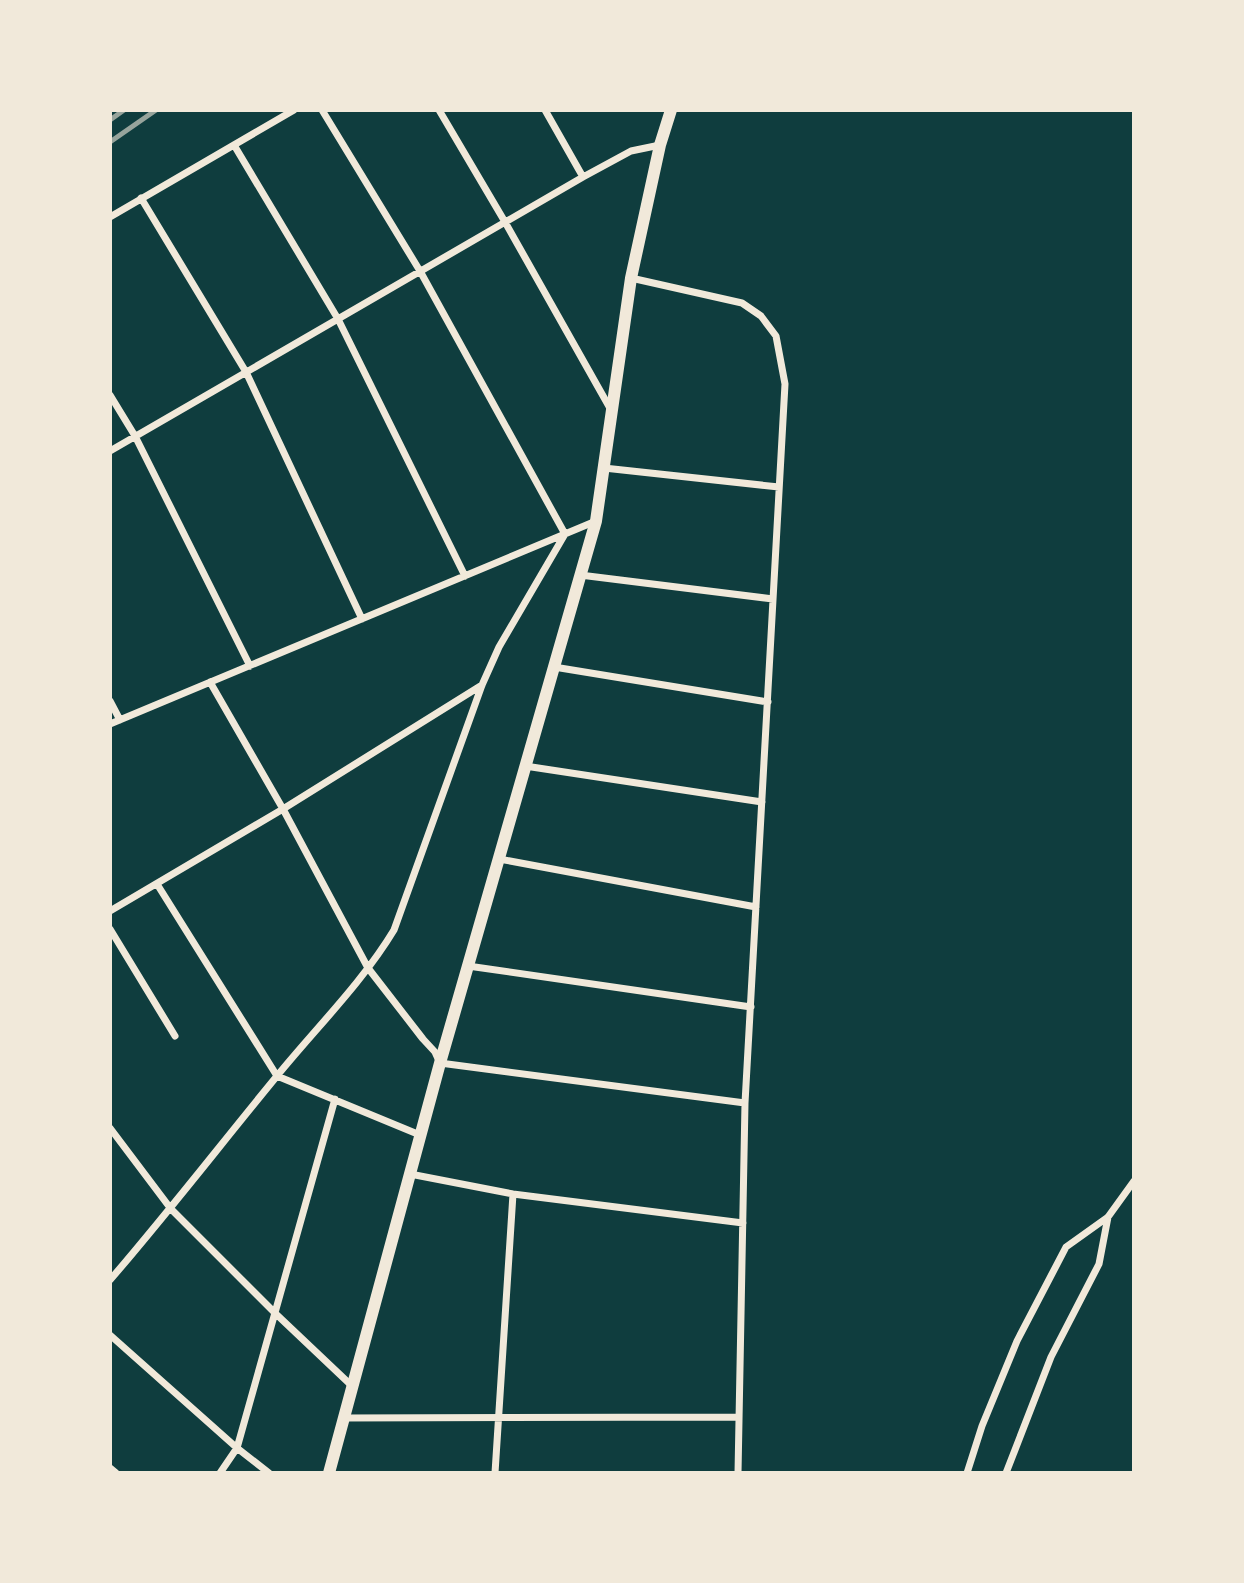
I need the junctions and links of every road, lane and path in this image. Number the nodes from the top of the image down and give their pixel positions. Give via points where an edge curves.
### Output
1 (294, 110) edge
2 (322, 110) edge
3 (439, 110) edge
4 (545, 110) edge
5 (667, 113) edge
6 (234, 145) junction
7 (660, 145) junction
8 (583, 177) junction
9 (142, 198) junction
10 (110, 217) edge
11 (505, 222) junction
12 (420, 271) junction
13 (631, 278) junction
14 (338, 319) junction
15 (246, 372) junction
16 (110, 396) edge
17 (612, 412) junction
18 (135, 436) junction
19 (110, 451) edge
20 (604, 468) junction
21 (779, 487) junction
22 (596, 521) junction
23 (565, 534) junction
24 (580, 575) junction
25 (465, 576) junction
26 (773, 599) junction
27 (362, 619) junction
28 (250, 666) junction
29 (554, 667) junction
30 (210, 682) junction
31 (482, 685) junction
32 (110, 701) edge
33 (768, 702) junction
34 (120, 720) junction
35 (110, 724) edge
36 (525, 766) junction
37 (762, 802) junction
38 (283, 809) junction
39 (499, 859) junction
40 (157, 884) junction
41 (756, 907) junction
42 (110, 911) edge
43 (110, 929) edge
44 (468, 966) junction
45 (368, 968) junction
46 (751, 1007) junction
47 (175, 1036) dead end
48 (440, 1063) junction
49 (277, 1076) junction
50 (335, 1100) junction
51 (746, 1103) junction
52 (110, 1128) edge
53 (420, 1135) junction
54 (410, 1174) junction
55 (1134, 1181) edge
56 (513, 1194) junction
57 (171, 1209) junction
58 (1108, 1216) junction
59 (743, 1223) junction
60 (110, 1280) edge
61 (276, 1314) junction
62 (110, 1335) edge
63 (352, 1386) junction
64 (499, 1417) junction
65 (739, 1417) junction
66 (344, 1418) junction
67 (237, 1448) junction
68 (110, 1468) edge
69 (116, 1473) edge
70 (220, 1473) edge
71 (269, 1473) edge
72 (328, 1473) edge
73 (495, 1473) edge
74 (738, 1473) edge
75 (967, 1473) edge
76 (1006, 1473) edge

1 - 6 street
2 - 12 street
3 - 11 street
4 - 8 street
5 - 7 street
6 - 9 street
6 - 14 street
7 - 8 street via 631,151
7 - 13 street
8 - 11 street
9 - 10 street
9 - 15 street
11 - 12 street
11 - 17 street
12 - 14 street
12 - 23 street
13 - 17 street
13 - 21 street via 742,303 761,316 776,336 785,384
14 - 15 street
14 - 25 street
15 - 18 street
15 - 27 street
16 - 18 street
17 - 20 street
18 - 19 street
18 - 28 street
20 - 21 street
20 - 22 street
21 - 26 street
22 - 23 street
22 - 24 street
23 - 25 street
23 - 31 street
24 - 26 street
24 - 29 street
25 - 27 street
26 - 33 street
27 - 28 street
28 - 30 street
29 - 33 street
29 - 36 street
30 - 34 street
30 - 38 street
31 - 38 street
31 - 45 street via 394,930
32 - 34 street
33 - 37 street
34 - 35 street
36 - 37 street
36 - 39 street
37 - 41 street
38 - 40 street
38 - 45 street
39 - 41 street
39 - 44 street
40 - 42 street
40 - 49 street
41 - 46 street
43 - 47 street
44 - 46 street
44 - 48 street
45 - 48 street
45 - 49 street
46 - 51 street
48 - 51 street
48 - 53 street
49 - 50 street
49 - 57 street
50 - 53 street
50 - 61 street
51 - 59 street
52 - 57 street
53 - 54 street
54 - 56 street
54 - 63 street
55 - 58 street
56 - 59 street
56 - 64 street
57 - 60 street
57 - 61 street
58 - 75 street via 1066,1247 1017,1341
58 - 76 street via 1099,1264 1051,1357
59 - 65 street
61 - 63 street
61 - 67 street
62 - 67 street
63 - 66 street
64 - 65 street
64 - 66 street
64 - 73 street
65 - 74 street
66 - 72 street
67 - 70 street
67 - 71 street
68 - 69 street

